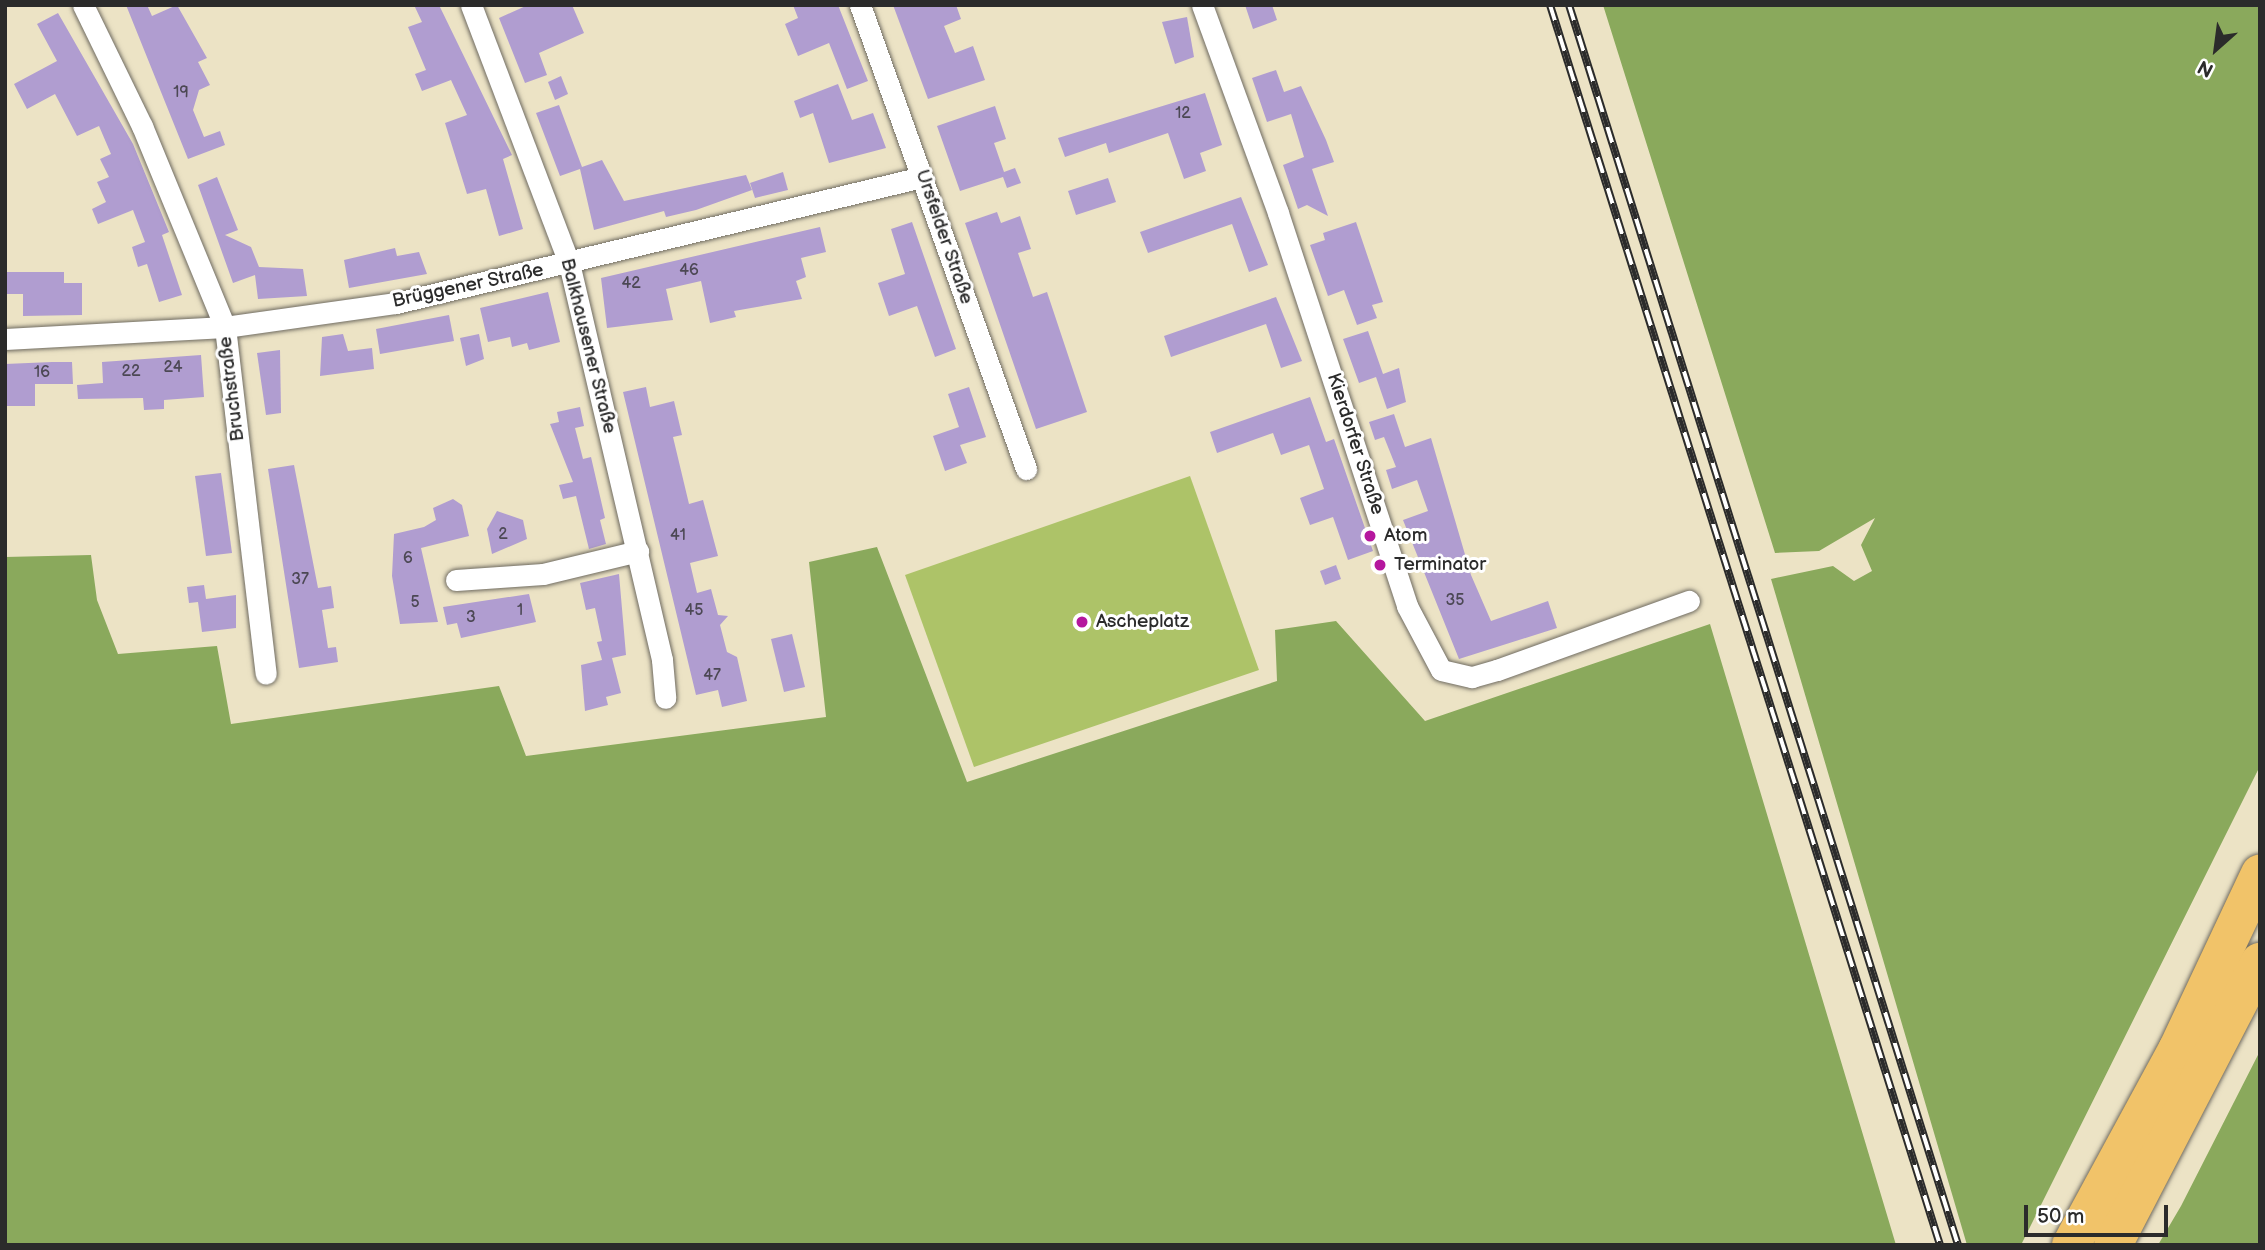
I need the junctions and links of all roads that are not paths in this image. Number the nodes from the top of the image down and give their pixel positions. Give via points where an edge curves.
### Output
1 (83, 5) edge
2 (471, 5) edge
3 (860, 5) edge
4 (1202, 5) edge
5 (922, 177) junction
6 (569, 263) junction
7 (225, 327) junction
8 (5, 339) edge
9 (1026, 469) dead end
10 (638, 551) junction
11 (456, 580) dead end
12 (1689, 601) dead end
13 (266, 674) dead end
14 (665, 698) dead end
15 (2260, 874) edge
16 (2260, 962) edge
17 (2071, 1245) edge
18 (2113, 1245) edge

1 - 7 street, Bruchstraße via 142,126
2 - 6 street, Balkhausener Straße
3 - 5 street, Ursfelder Straße
4 - 12 street, Kierdorfer Straße via 1278,213 1407,606 1441,670 1454,677 1484,674
5 - 6 street, Brüggener Straße
5 - 9 street, Ursfelder Straße
6 - 7 street, Brüggener Straße via 396,303
6 - 10 street, Balkhausener Straße
7 - 8 street, Brüggener Straße
7 - 13 street, Bruchstraße
10 - 11 street via 543,574
10 - 14 street, Balkhausener Straße
15 - 17 highway via 2178,1050
16 - 18 highway

